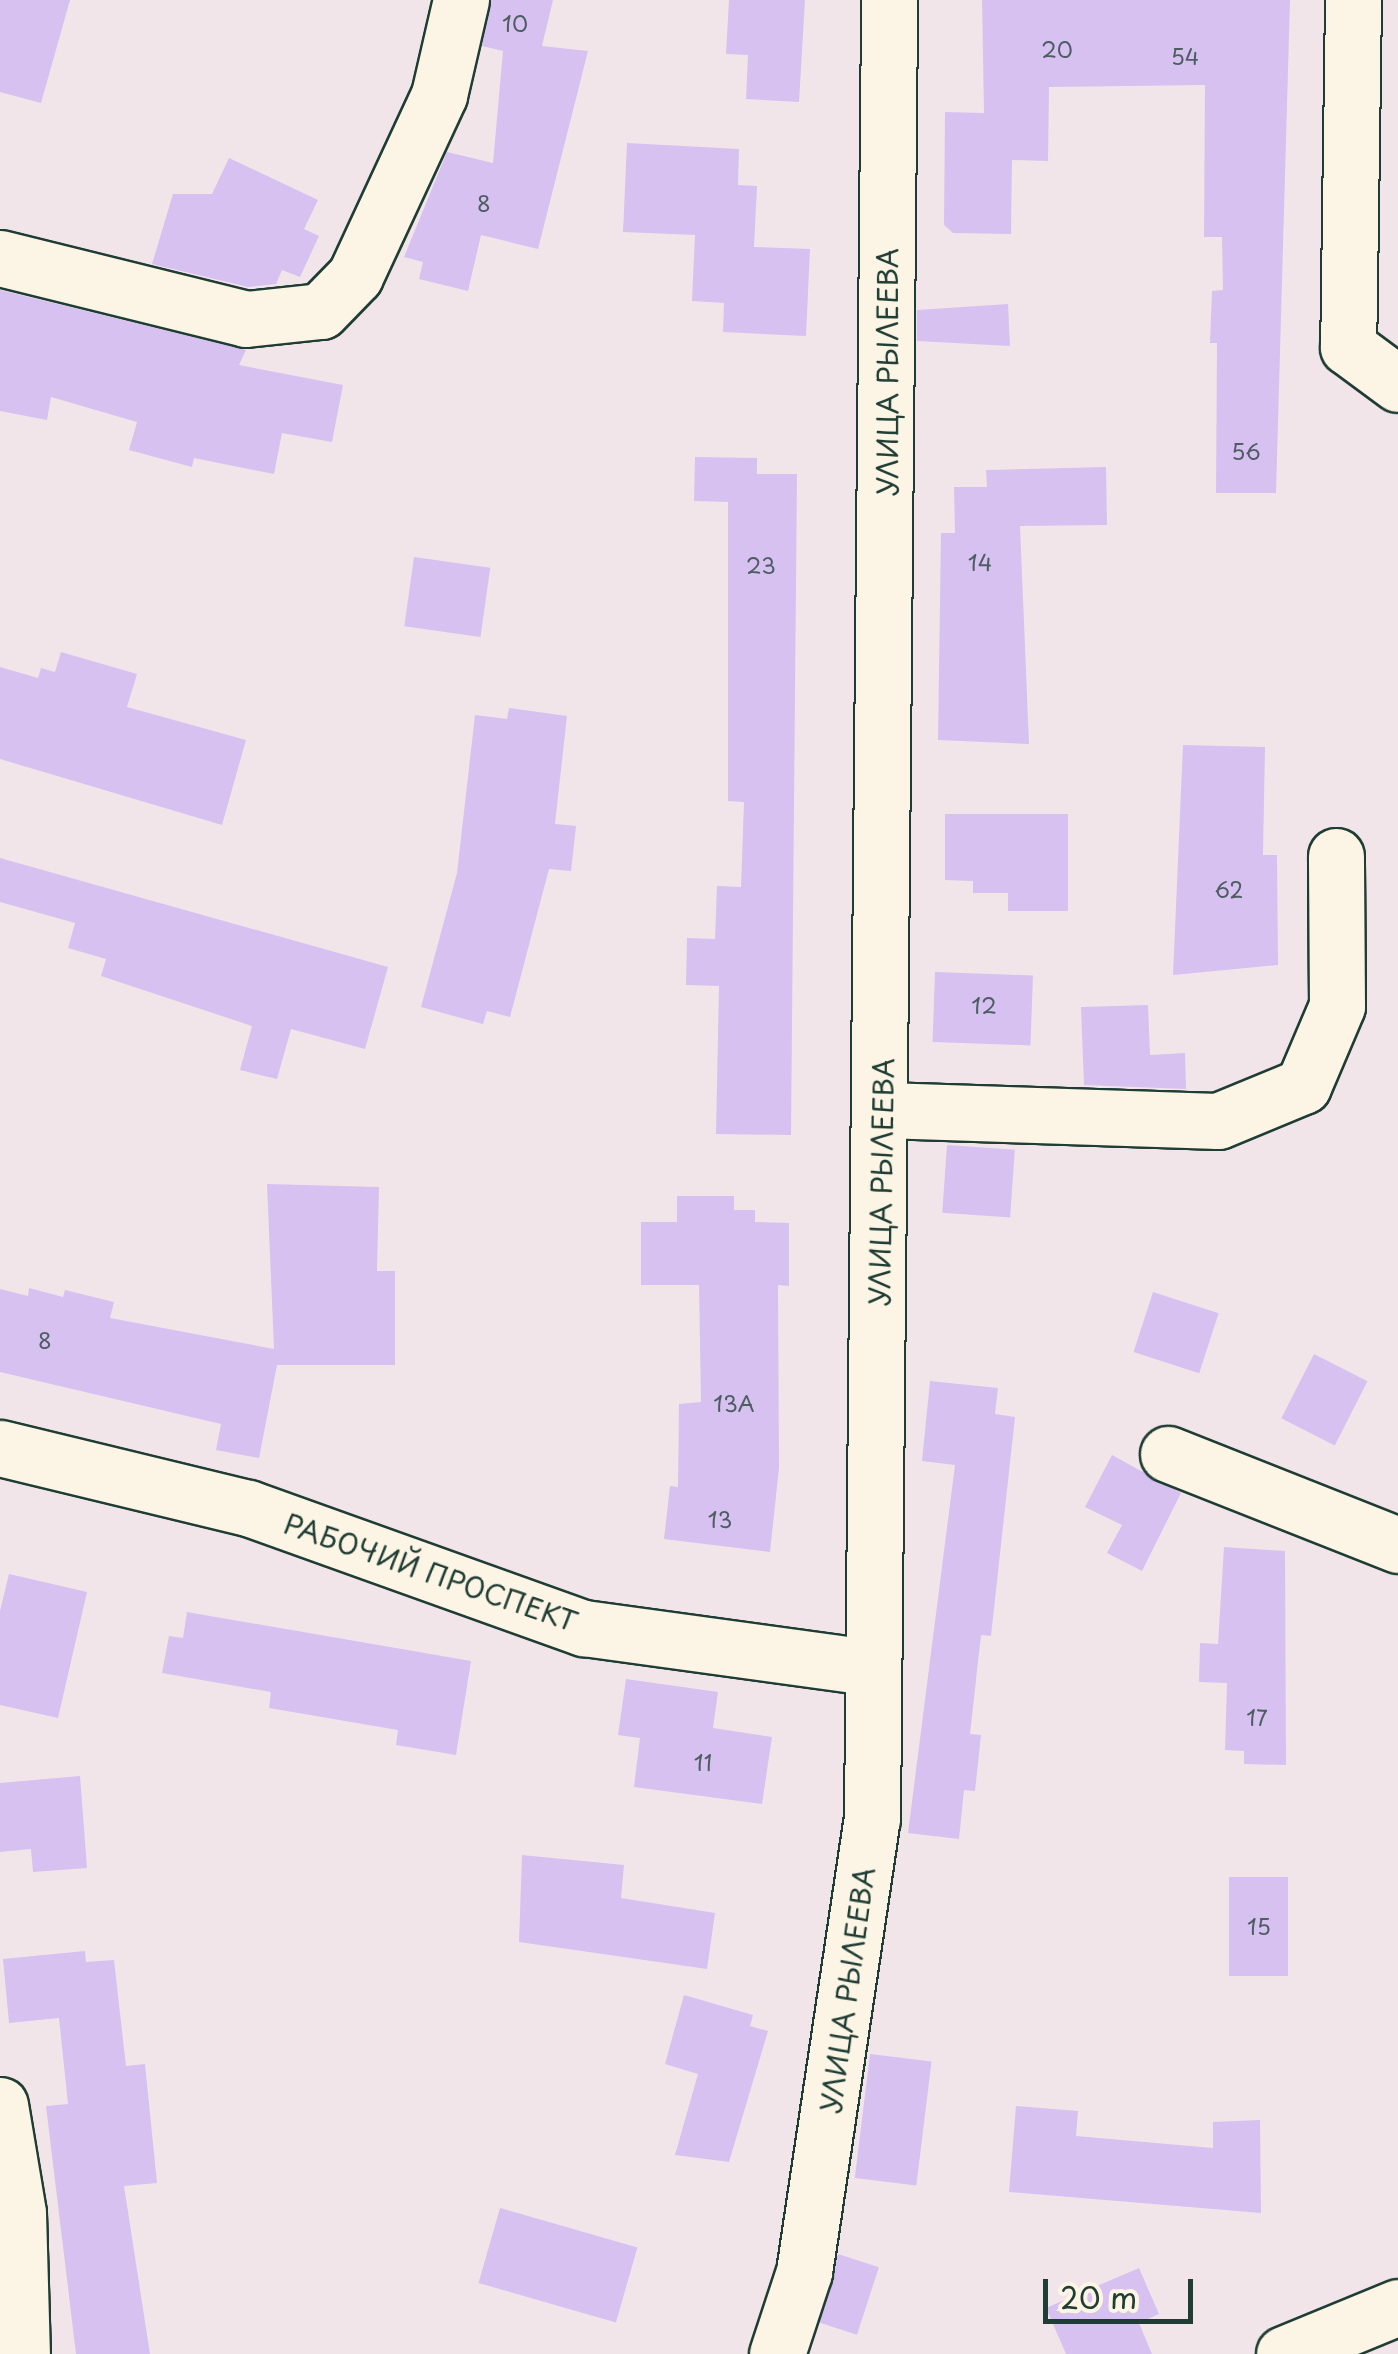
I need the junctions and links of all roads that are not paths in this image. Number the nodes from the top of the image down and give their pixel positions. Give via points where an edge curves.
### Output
1 (461, 0) edge
2 (888, 0) edge
3 (1353, 0) edge
4 (0, 258) edge
5 (1398, 384) edge
6 (1336, 856) dead end
7 (884, 1110) junction
8 (1168, 1454) dead end
9 (1, 1455) edge
10 (1398, 1546) edge
11 (868, 1667) junction
12 (0, 2105) edge
13 (1398, 2308) edge
14 (22, 2354) edge
15 (777, 2354) edge
16 (1284, 2354) edge

1 - 4 street via 439,94 355,276 322,311 246,320
2 - 7 street, УЛИЦА РЫЛЕЕВА
3 - 5 street via 1348,347
6 - 7 street via 1337,1006 1303,1086 1218,1121
7 - 11 street, УЛИЦА РЫЛЕЕВА
8 - 10 street
9 - 11 street, РАБОЧИЙ ПРОСПЕКТ via 248,1508 584,1628
11 - 15 street, УЛИЦА РЫЛЕЕВА via 872,1819 804,2272
12 - 14 street via 18,2213
13 - 16 street

